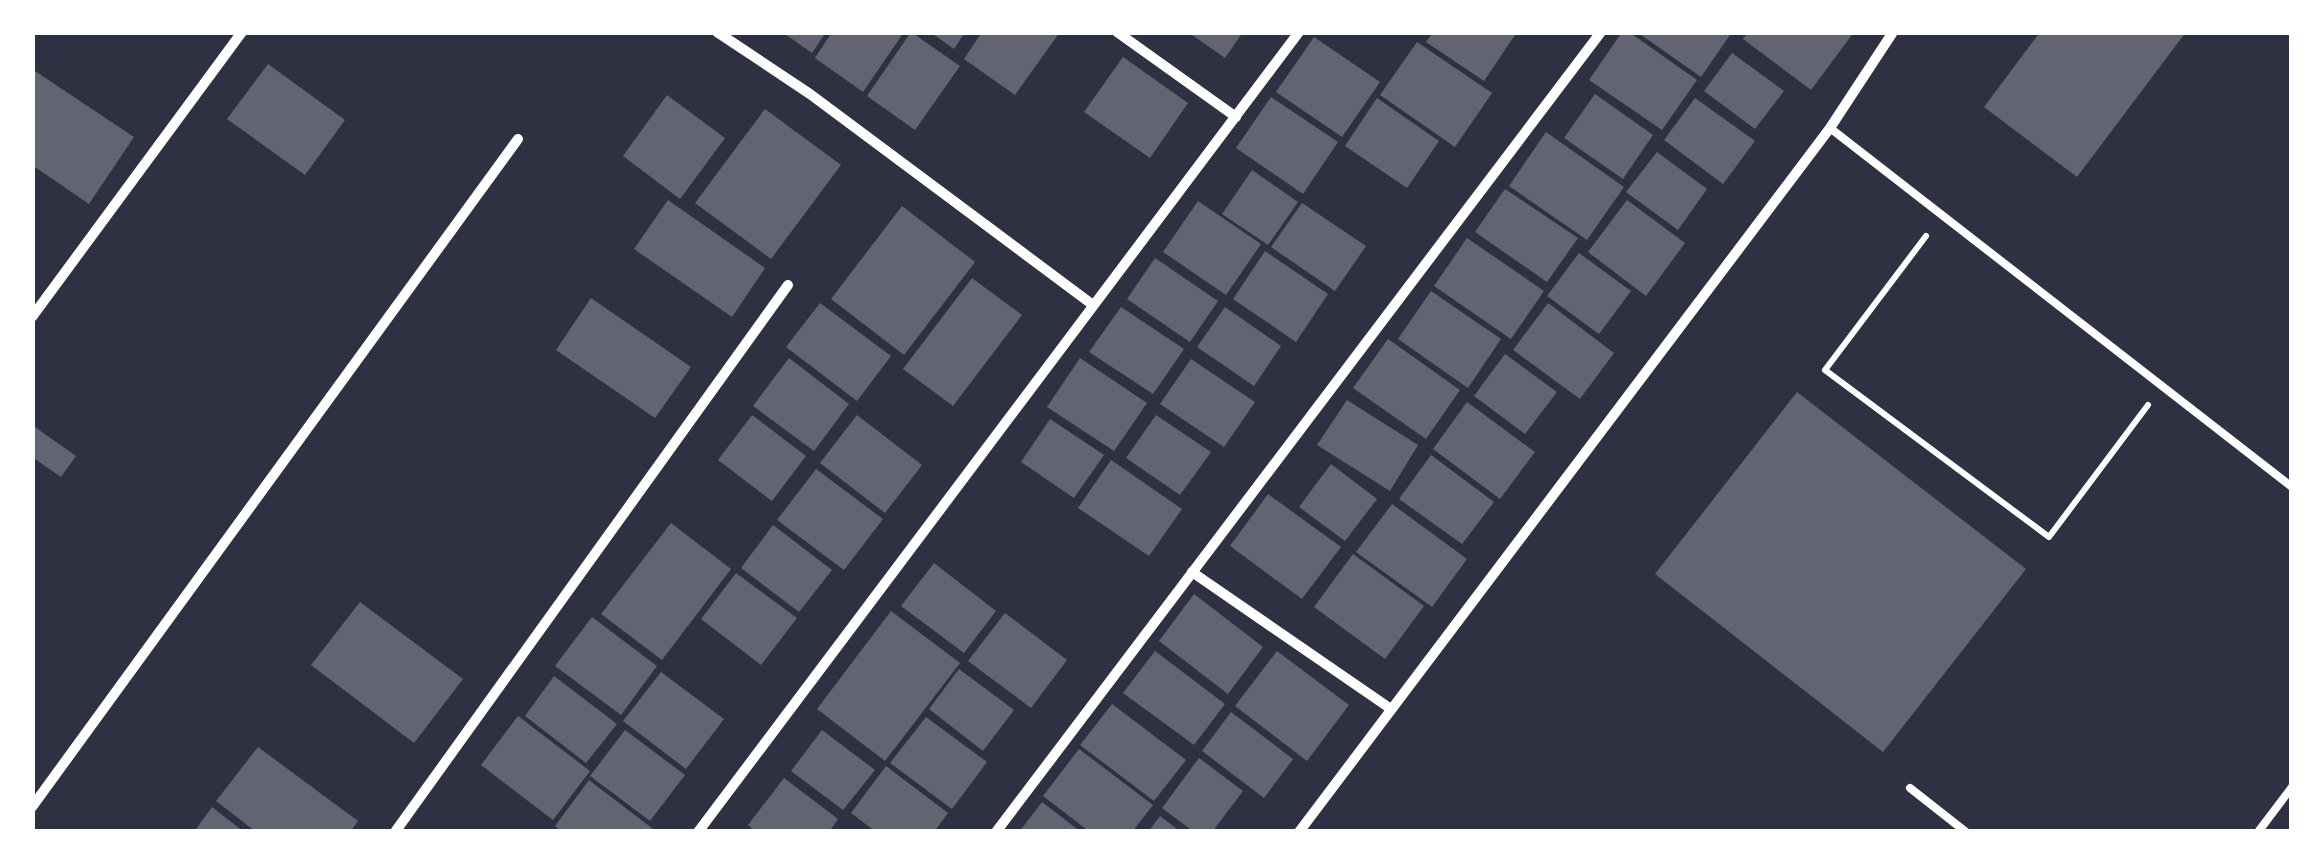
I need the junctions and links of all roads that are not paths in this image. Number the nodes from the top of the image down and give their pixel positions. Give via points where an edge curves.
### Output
1 (242, 32) edge
2 (718, 32) edge
3 (1117, 32) edge
4 (1300, 32) edge
5 (1601, 32) edge
6 (1892, 32) edge
7 (1236, 117) junction
8 (1830, 128) junction
9 (518, 140) dead end
10 (788, 285) dead end
11 (1093, 306) junction
12 (32, 318) edge
13 (2292, 487) edge
14 (1192, 572) junction
15 (1391, 709) junction
16 (2292, 787) edge
17 (1910, 788) dead end
18 (32, 807) edge
19 (395, 832) edge
20 (698, 832) edge
21 (996, 832) edge
22 (1298, 832) edge
23 (1966, 832) edge
24 (2258, 832) edge

1 - 12 street
2 - 11 street
3 - 7 street
4 - 7 street
5 - 14 street
6 - 8 street
7 - 11 street
8 - 13 lane
8 - 15 street
9 - 18 street
10 - 19 street
11 - 20 street
14 - 15 street
14 - 21 street
15 - 22 street
16 - 24 lane
17 - 23 lane

